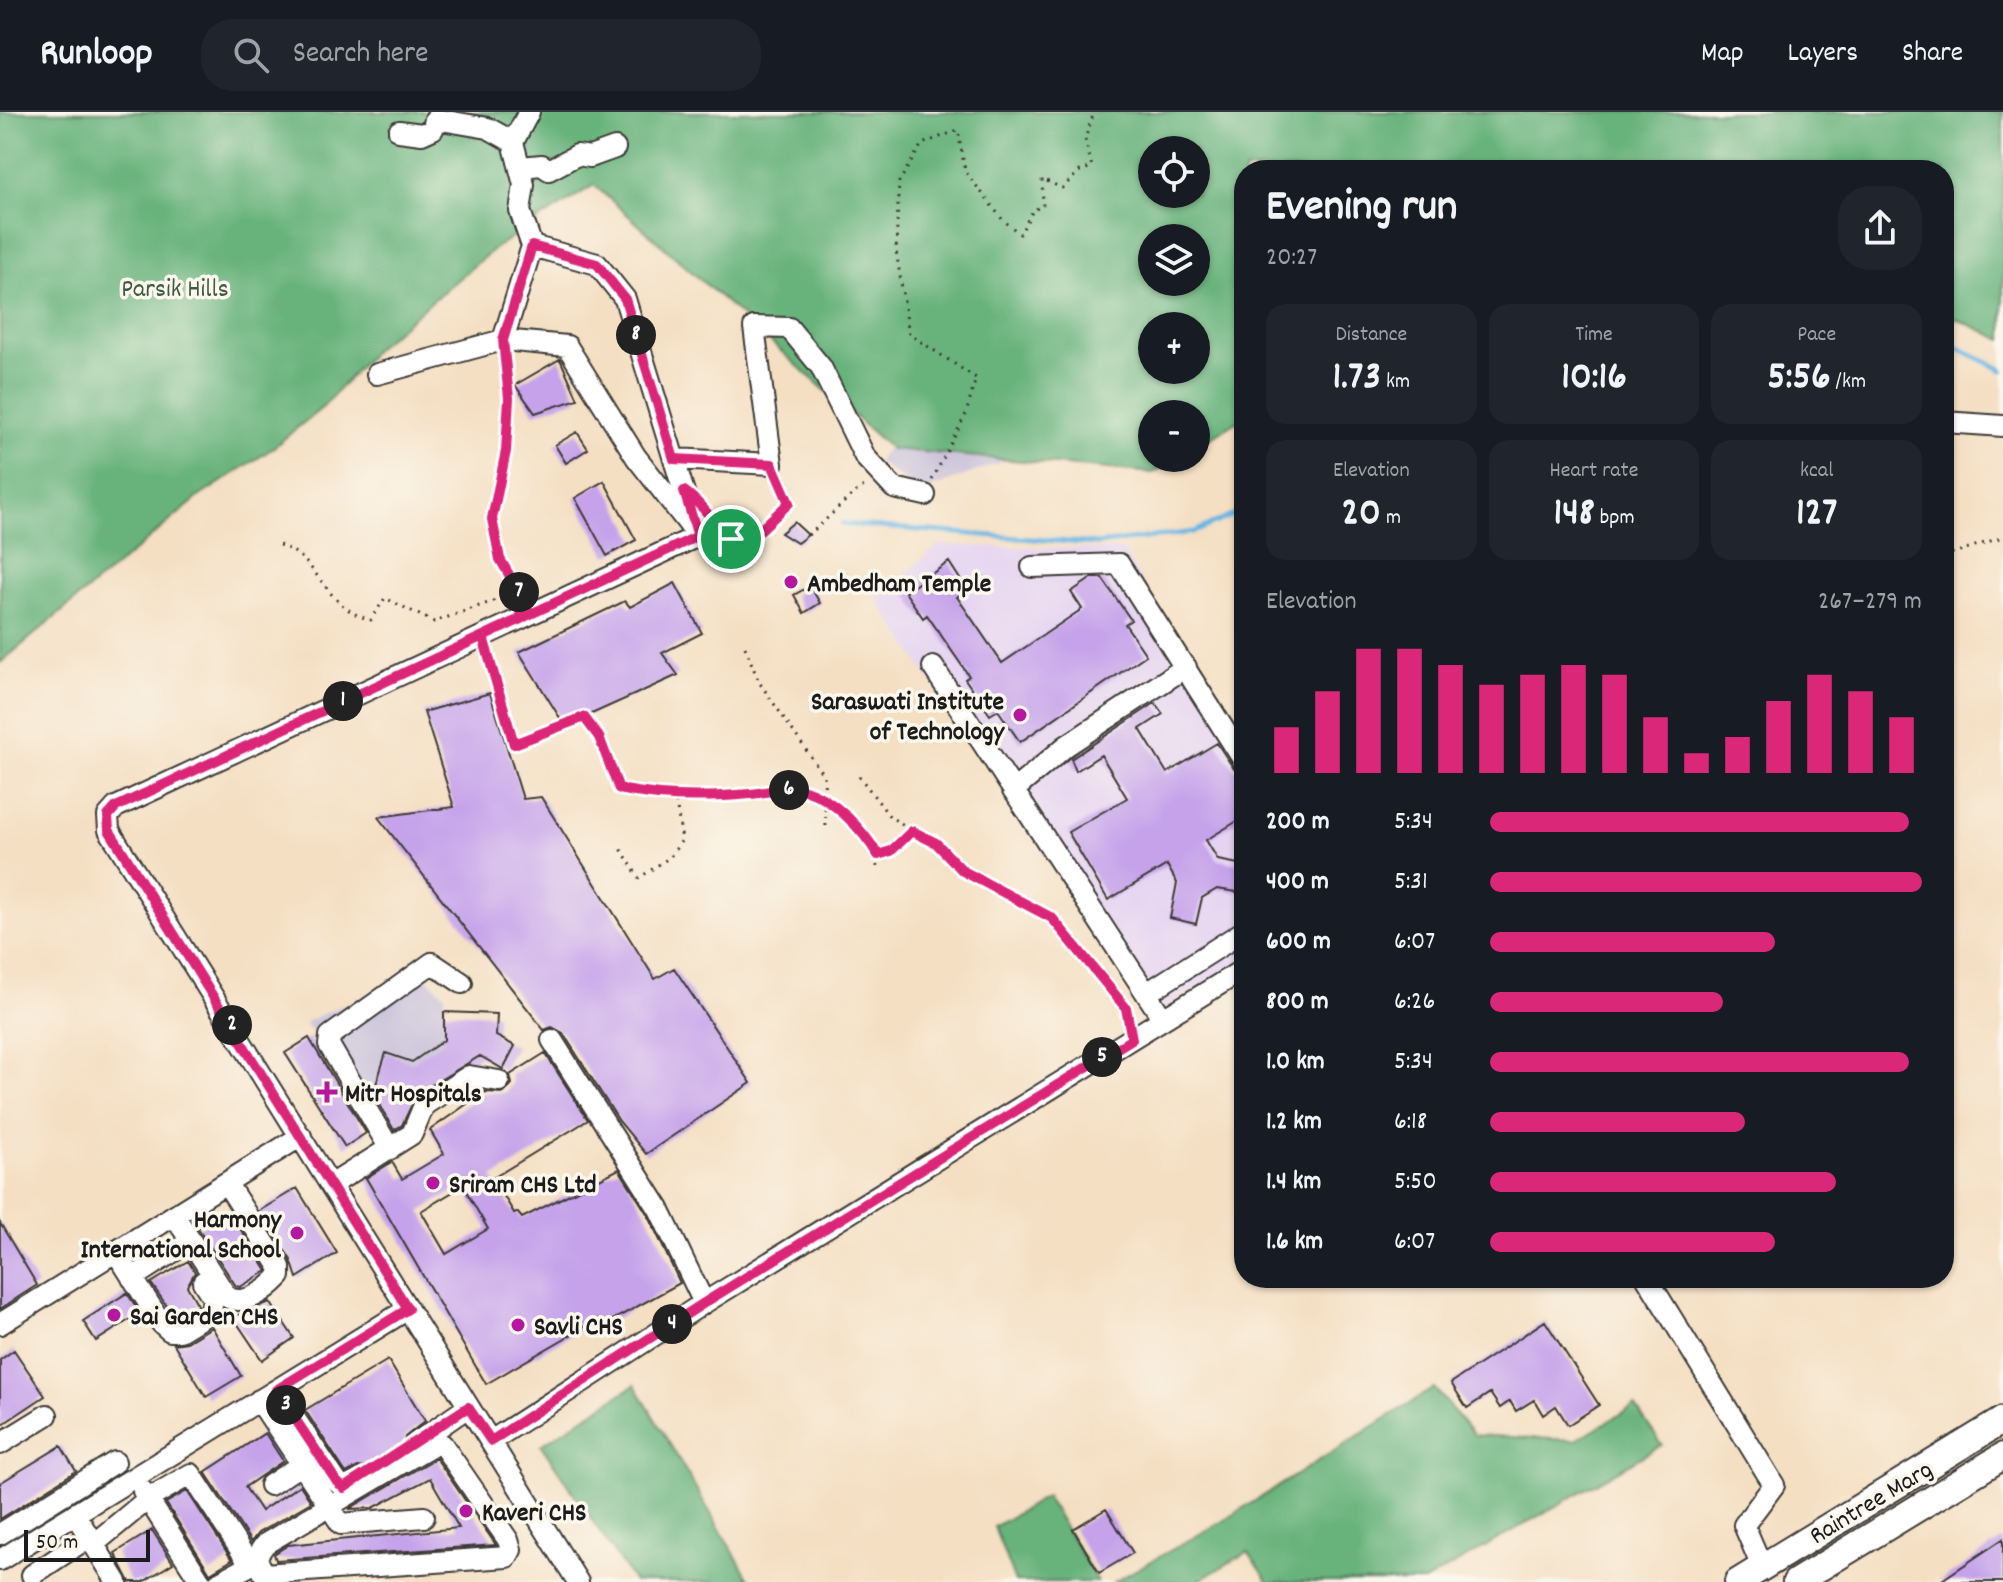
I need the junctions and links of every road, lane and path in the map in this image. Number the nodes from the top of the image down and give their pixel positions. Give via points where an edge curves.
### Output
1 (529, 112) edge
2 (1094, 112) edge
3 (399, 131) dead end
4 (513, 142) junction
5 (615, 148) dead end
6 (520, 167) junction
7 (532, 246) junction
8 (503, 340) junction
9 (377, 374) dead end
10 (1954, 423) edge
11 (2003, 426) edge
12 (674, 459) junction
13 (772, 464) junction
14 (882, 475) junction
15 (925, 495) joint
16 (707, 513) dead end
17 (808, 535) dead end
18 (698, 536) junction
19 (2003, 537) edge
20 (279, 545) dead end
21 (1954, 553) edge
22 (1032, 567) dead end
23 (519, 592) junction
24 (521, 619) junction
25 (483, 637) junction
26 (745, 647) dead end
27 (933, 667) dead end
28 (1186, 667) junction
29 (1234, 745) edge
30 (859, 776) dead end
31 (1013, 791) junction
32 (675, 796) junction
33 (825, 799) junction
34 (826, 828) dead end
35 (912, 831) junction
36 (620, 847) dead end
37 (878, 855) junction
38 (877, 867) dead end
39 (1234, 937) edge
40 (1234, 975) edge
41 (462, 983) dead end
42 (1147, 993) junction
43 (1163, 1019) junction
44 (1132, 1039) junction
45 (552, 1040) dead end
46 (499, 1081) dead end
47 (301, 1136) junction
48 (390, 1149) junction
49 (227, 1184) junction
50 (331, 1185) junction
51 (168, 1219) junction
52 (179, 1248) junction
53 (116, 1252) junction
54 (132, 1278) junction
55 (1653, 1288) edge
56 (704, 1303) junction
57 (408, 1309) junction
58 (0, 1324) edge
59 (268, 1395) junction
60 (468, 1407) junction
61 (47, 1415) dead end
62 (2003, 1420) edge
63 (491, 1441) junction
64 (0, 1444) edge
65 (2003, 1456) edge
66 (115, 1462) dead end
67 (302, 1464) junction
68 (134, 1477) junction
69 (270, 1485) dead end
70 (148, 1499) junction
71 (332, 1507) junction
72 (70, 1517) junction
73 (424, 1517) dead end
74 (0, 1534) edge
75 (87, 1543) junction
76 (8, 1555) edge
77 (1762, 1567) junction
78 (34, 1578) edge
79 (199, 1578) edge
80 (106, 1582) edge
81 (117, 1582) edge
82 (175, 1582) edge
83 (219, 1582) edge
84 (578, 1582) edge
85 (1738, 1582) edge
86 (1796, 1582) edge

1 - 4 street
2 - 15 path via 1085,139 1092,167 1062,188 1042,179 1043,206 1033,210 1020,234 965,171 958,130 922,144 899,182 896,250 909,334 976,378 966,414
3 - 4 street via 422,134 433,129 435,119 488,128
4 - 6 street
5 - 6 street via 590,157 577,155 549,170 542,165
6 - 7 street via 520,211
7 - 8 street
7 - 12 street via 597,264 625,299
8 - 9 street
8 - 18 street via 567,346 636,457
8 - 23 path via 509,398 506,451 492,519 500,559
10 - 11 street
12 - 13 street
12 - 18 street
13 - 14 street via 754,327 789,328 821,367 865,457
13 - 16 path via 789,503 756,534 731,539
14 - 15 street via 894,488
14 - 17 path via 842,500 836,514
18 - 24 street
19 - 21 path
20 - 23 path via 309,566 352,615 371,620 385,598 434,622
22 - 28 street via 1119,564
23 - 24 path
24 - 25 street
25 - 32 path via 514,744 584,717 599,737 619,789
25 - 47 street via 116,807 108,816 109,830
26 - 33 path via 759,682 824,776
27 - 31 street
28 - 29 street
28 - 31 street via 1066,746
30 - 35 path via 890,817
31 - 42 street
32 - 33 path via 802,788
32 - 36 path via 682,840 670,857 639,878
33 - 34 path
33 - 37 path via 867,837
35 - 37 path via 891,851
35 - 44 path via 936,843 963,871 1052,918 1126,1008
37 - 38 path
39 - 42 street
40 - 43 street
41 - 48 street via 432,963 330,1036 329,1045
42 - 43 street
43 - 44 street
44 - 56 street
45 - 56 street via 659,1209
46 - 48 street via 469,1076 424,1105 412,1134
47 - 49 street
47 - 50 street
48 - 50 street
49 - 51 street
49 - 51 street via 280,1267 273,1283 245,1301 227,1297
50 - 57 street
51 - 52 street
51 - 53 street
52 - 54 street
52 - 54 street via 213,1298 211,1312 180,1331 170,1331
53 - 54 street
53 - 58 street
55 - 77 street via 1774,1485 1744,1525
56 - 63 street
57 - 59 street
57 - 60 street
59 - 60 street via 344,1488
59 - 67 street
59 - 68 street
60 - 63 street
61 - 64 street
62 - 77 main road, Raintree Marg
63 - 84 street
65 - 86 main road, Raintree Marg
66 - 74 street
67 - 69 street
67 - 71 street
68 - 70 street
68 - 72 street
70 - 75 street
70 - 79 street
70 - 83 street via 184,1477 196,1478 247,1560 247,1567
71 - 71 street via 260,1549 256,1557 264,1574 507,1557 511,1550 442,1444
71 - 73 street via 341,1524
72 - 75 street
72 - 76 street
75 - 78 street
75 - 80 street
75 - 81 street
76 - 78 street
77 - 85 main road, Raintree Marg
79 - 82 street

